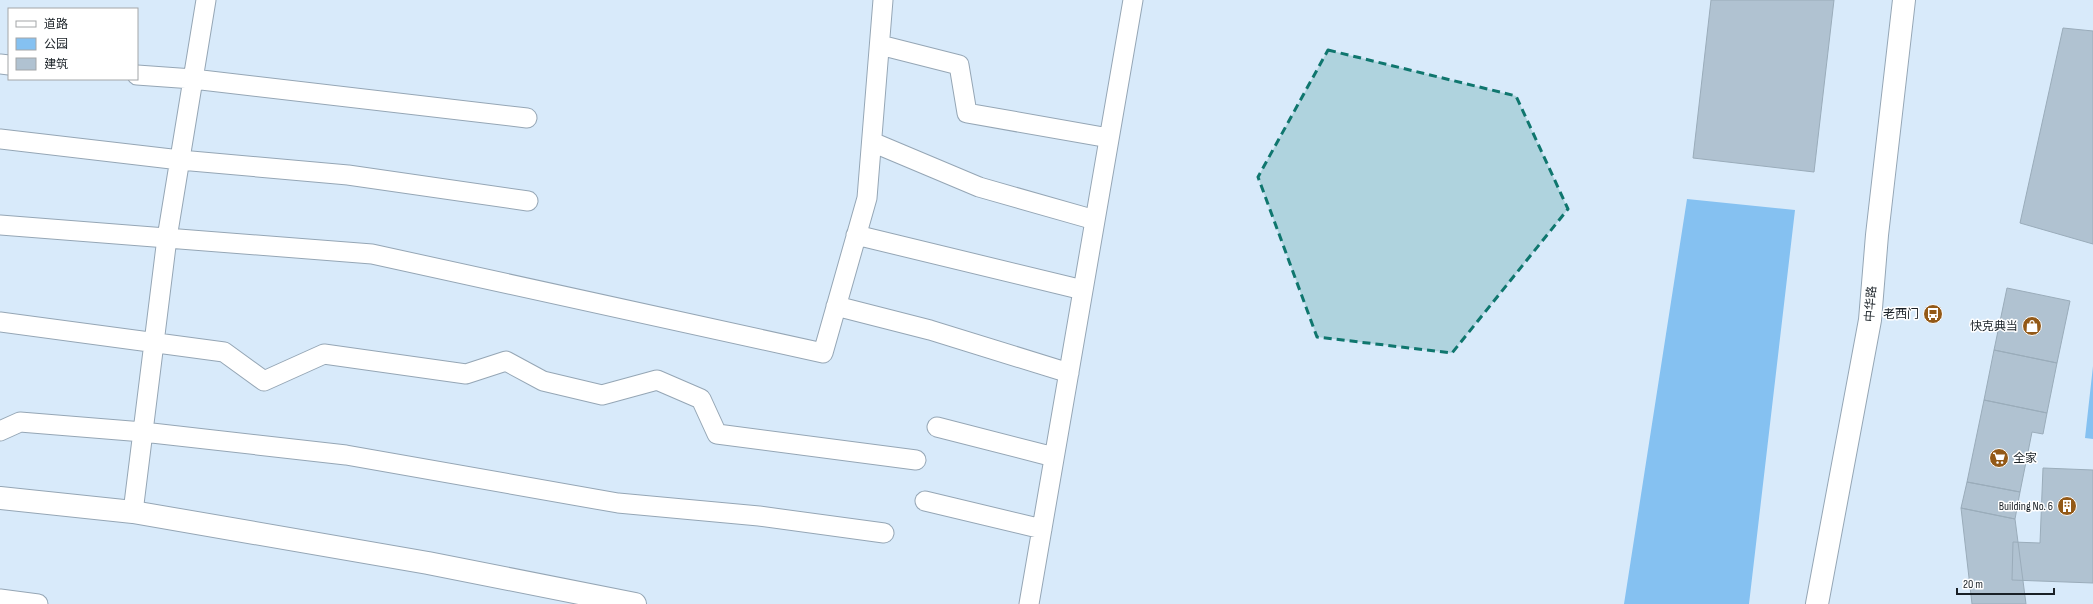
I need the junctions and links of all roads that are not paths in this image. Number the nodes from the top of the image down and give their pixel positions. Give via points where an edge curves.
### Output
1 (206, 0) edge
2 (883, 0) edge
3 (1133, 0) edge
4 (1904, 0) edge
5 (880, 45) junction
6 (138, 75) edge
7 (193, 79) junction
8 (526, 118) dead end
9 (1109, 138) junction
10 (0, 139) edge
11 (872, 142) junction
12 (180, 160) junction
13 (528, 201) dead end
14 (1095, 220) junction
15 (0, 225) edge
16 (856, 235) junction
17 (167, 238) junction
18 (1083, 290) junction
19 (836, 306) junction
20 (0, 322) edge
21 (154, 342) junction
22 (1069, 373) junction
23 (937, 427) dead end
24 (0, 431) edge
25 (143, 432) junction
26 (1054, 457) junction
27 (916, 460) dead end
28 (0, 498) edge
29 (925, 501) dead end
30 (133, 512) junction
31 (1042, 529) junction
32 (884, 533) dead end
33 (0, 599) edge
34 (38, 604) edge
35 (635, 604) edge
36 (1029, 604) edge
37 (1818, 604) edge

1 - 7 lane
2 - 5 lane
3 - 9 lane
4 - 37 street, 中华路 via 1877,235 1870,320
5 - 9 lane via 959,65 967,113
5 - 11 lane
6 - 7 lane
7 - 8 lane
7 - 12 lane
9 - 14 lane
10 - 12 lane
11 - 14 lane via 979,187
11 - 16 lane via 867,198
12 - 13 lane via 348,175
12 - 17 lane
14 - 18 lane
15 - 17 lane
16 - 18 lane
16 - 19 lane
17 - 19 lane via 372,254 823,353
17 - 21 lane
18 - 22 lane
19 - 22 lane via 930,330
20 - 21 lane
21 - 25 lane
21 - 27 lane via 224,352 264,381 324,354 466,374 506,361 543,381 602,394 657,380 701,399 717,434
22 - 26 lane
23 - 26 lane
24 - 25 lane via 20,422
25 - 30 lane
25 - 32 lane via 346,455 618,504 758,516
26 - 31 lane
28 - 30 street
29 - 31 lane
30 - 35 street via 428,563
31 - 36 lane
33 - 34 lane

